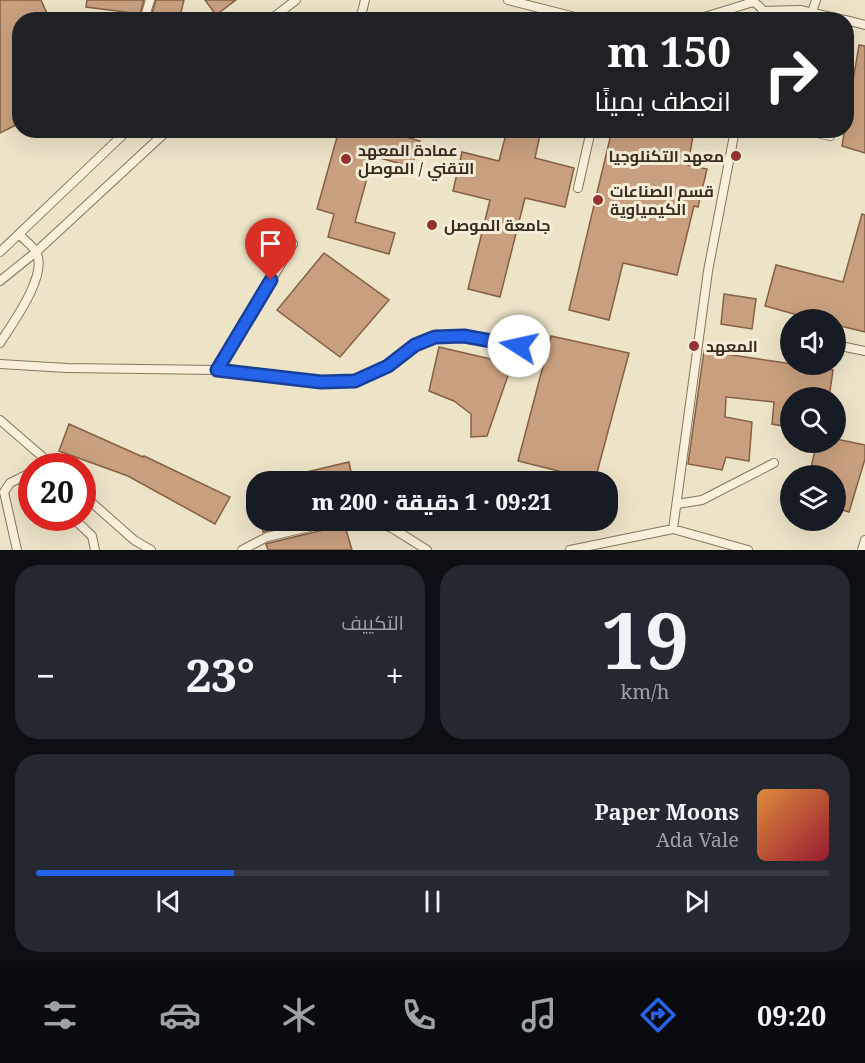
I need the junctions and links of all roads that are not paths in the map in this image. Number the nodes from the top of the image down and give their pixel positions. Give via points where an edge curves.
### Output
1 (296, 0) edge
2 (508, 0) edge
3 (816, 0) edge
4 (746, 2) edge
5 (280, 12) edge
6 (555, 12) edge
7 (718, 12) edge
8 (762, 12) edge
9 (776, 12) edge
10 (812, 12) joint
11 (120, 138) edge
12 (159, 138) edge
13 (589, 138) edge
14 (733, 138) edge
15 (578, 188) dead end
16 (19, 234) junction
17 (293, 244) dead end
18 (0, 252) edge
19 (36, 252) junction
20 (0, 281) edge
21 (0, 343) edge
22 (846, 347) edge
23 (537, 350) dead end
24 (865, 351) edge
25 (0, 364) edge
26 (217, 370) junction
27 (0, 420) edge
28 (35, 453) edge
29 (774, 463) dead end
30 (18, 480) edge
31 (676, 504) junction
32 (96, 506) edge
33 (673, 529) junction
34 (87, 531) edge
35 (292, 531) edge
36 (397, 531) edge
37 (865, 540) edge
38 (722, 547) edge
39 (576, 549) edge
40 (17, 550) edge
41 (94, 550) edge
42 (152, 550) edge
43 (242, 550) edge
44 (427, 550) edge
45 (745, 550) edge
46 (862, 550) edge

1 - 5 lane
2 - 6 lane
3 - 10 lane
4 - 7 lane
4 - 8 lane via 760,5
9 - 10 lane
11 - 16 lane
12 - 19 lane
13 - 15 lane
14 - 31 lane via 708,271
16 - 18 lane
16 - 19 lane
17 - 26 lane
19 - 20 lane
19 - 21 lane via 38,273
22 - 24 lane
23 - 26 lane via 464,336 435,337 355,381 321,382
25 - 26 lane
27 - 28 lane
29 - 31 lane via 702,500
30 - 40 lane via 4,492
31 - 33 lane
32 - 42 lane via 134,540
33 - 38 lane
33 - 39 lane
34 - 41 lane via 92,536
35 - 43 lane via 267,537
36 - 44 lane
37 - 46 lane
38 - 45 lane

